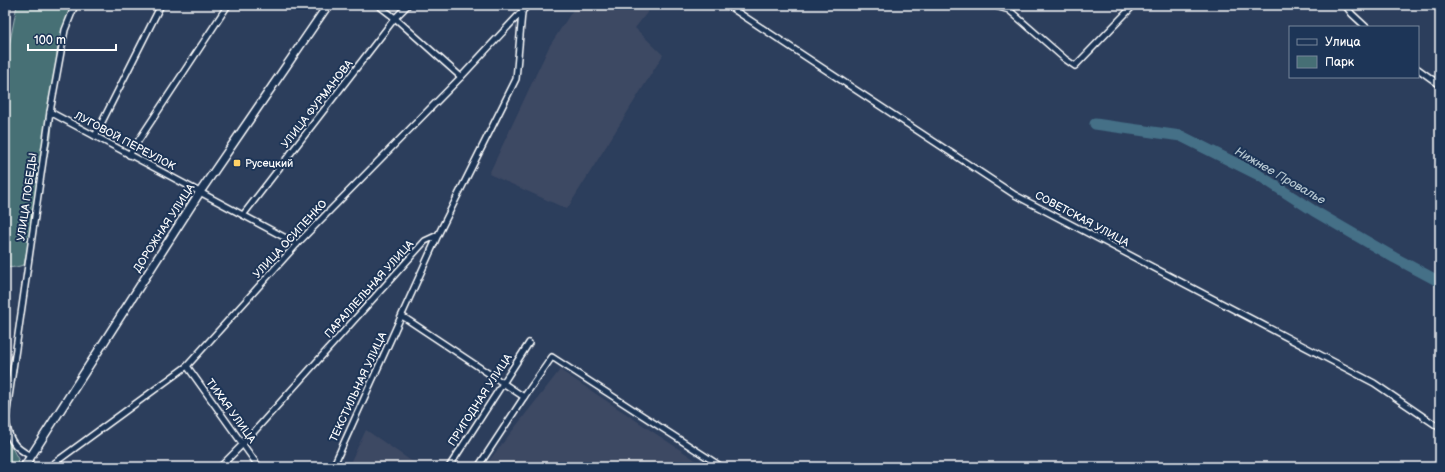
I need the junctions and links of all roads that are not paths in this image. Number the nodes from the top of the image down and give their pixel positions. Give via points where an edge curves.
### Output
1 (75, 5) edge
2 (161, 5) edge
3 (228, 5) edge
4 (328, 5) edge
5 (378, 5) edge
6 (408, 5) edge
7 (528, 5) edge
8 (727, 5) edge
9 (992, 5) edge
10 (1015, 5) edge
11 (1134, 5) edge
12 (1345, 5) edge
13 (1010, 10) junction
14 (522, 13) junction
15 (395, 18) junction
16 (1365, 26) edge
17 (1419, 70) edge
18 (461, 76) junction
19 (1440, 85) edge
20 (50, 112) junction
21 (95, 136) junction
22 (129, 155) junction
23 (200, 192) junction
24 (243, 215) junction
25 (438, 235) junction
26 (297, 244) junction
27 (402, 316) junction
28 (529, 343) dead end
29 (187, 366) junction
30 (503, 383) junction
31 (524, 397) junction
32 (1440, 428) edge
33 (243, 444) junction
34 (31, 456) junction
35 (24, 467) edge
36 (49, 467) edge
37 (220, 467) edge
38 (258, 467) edge
39 (333, 467) edge
40 (449, 467) edge
41 (478, 467) edge
42 (722, 467) edge

1 - 20 street, УЛИЦА ПОБЕДЫ via 65,30
2 - 21 street
3 - 22 street
4 - 23 main road, ДОРОЖНАЯ УЛИЦА
5 - 15 street
6 - 15 street, УЛИЦА ФУРМАНОВА
7 - 14 street, УЛИЦА ОСИПЕНКО
8 - 32 street, СОВЕТСКАЯ УЛИЦА via 1014,195 1374,383
9 - 13 street
10 - 13 street
11 - 13 street via 1075,66
12 - 16 street
14 - 18 street, УЛИЦА ОСИПЕНКО
14 - 25 street via 516,79
15 - 18 street
15 - 24 street, УЛИЦА ФУРМАНОВА
17 - 19 street
18 - 26 street, УЛИЦА ОСИПЕНКО
20 - 21 street, ЛУГОВОЙ ПЕРЕУЛОК
20 - 34 street, УЛИЦА ПОБЕДЫ via 6,418 12,443
21 - 22 street, ЛУГОВОЙ ПЕРЕУЛОК
22 - 23 street, ЛУГОВОЙ ПЕРЕУЛОК
23 - 24 street, ЛУГОВОЙ ПЕРЕУЛОК
23 - 34 main road, ДОРОЖНАЯ УЛИЦА
24 - 26 street, ЛУГОВОЙ ПЕРЕУЛОК
25 - 27 street, ТЕКСТИЛЬНАЯ УЛИЦА
25 - 33 street, ПАРАЛЛЕЛЬНАЯ УЛИЦА via 425,241
26 - 29 street, УЛИЦА ОСИПЕНКО
27 - 30 street
27 - 39 street, ТЕКСТИЛЬНАЯ УЛИЦА
28 - 30 street, ПРИГОДНАЯ УЛИЦА
29 - 33 street, ТИХАЯ УЛИЦА
29 - 36 street, УЛИЦА ОСИПЕНКО
30 - 31 street
30 - 40 street, ПРИГОДНАЯ УЛИЦА
31 - 41 street
31 - 42 street via 552,356
33 - 37 street, ПАРАЛЛЕЛЬНАЯ УЛИЦА
33 - 38 street, ТИХАЯ УЛИЦА
34 - 35 main road, ДОРОЖНАЯ УЛИЦА

